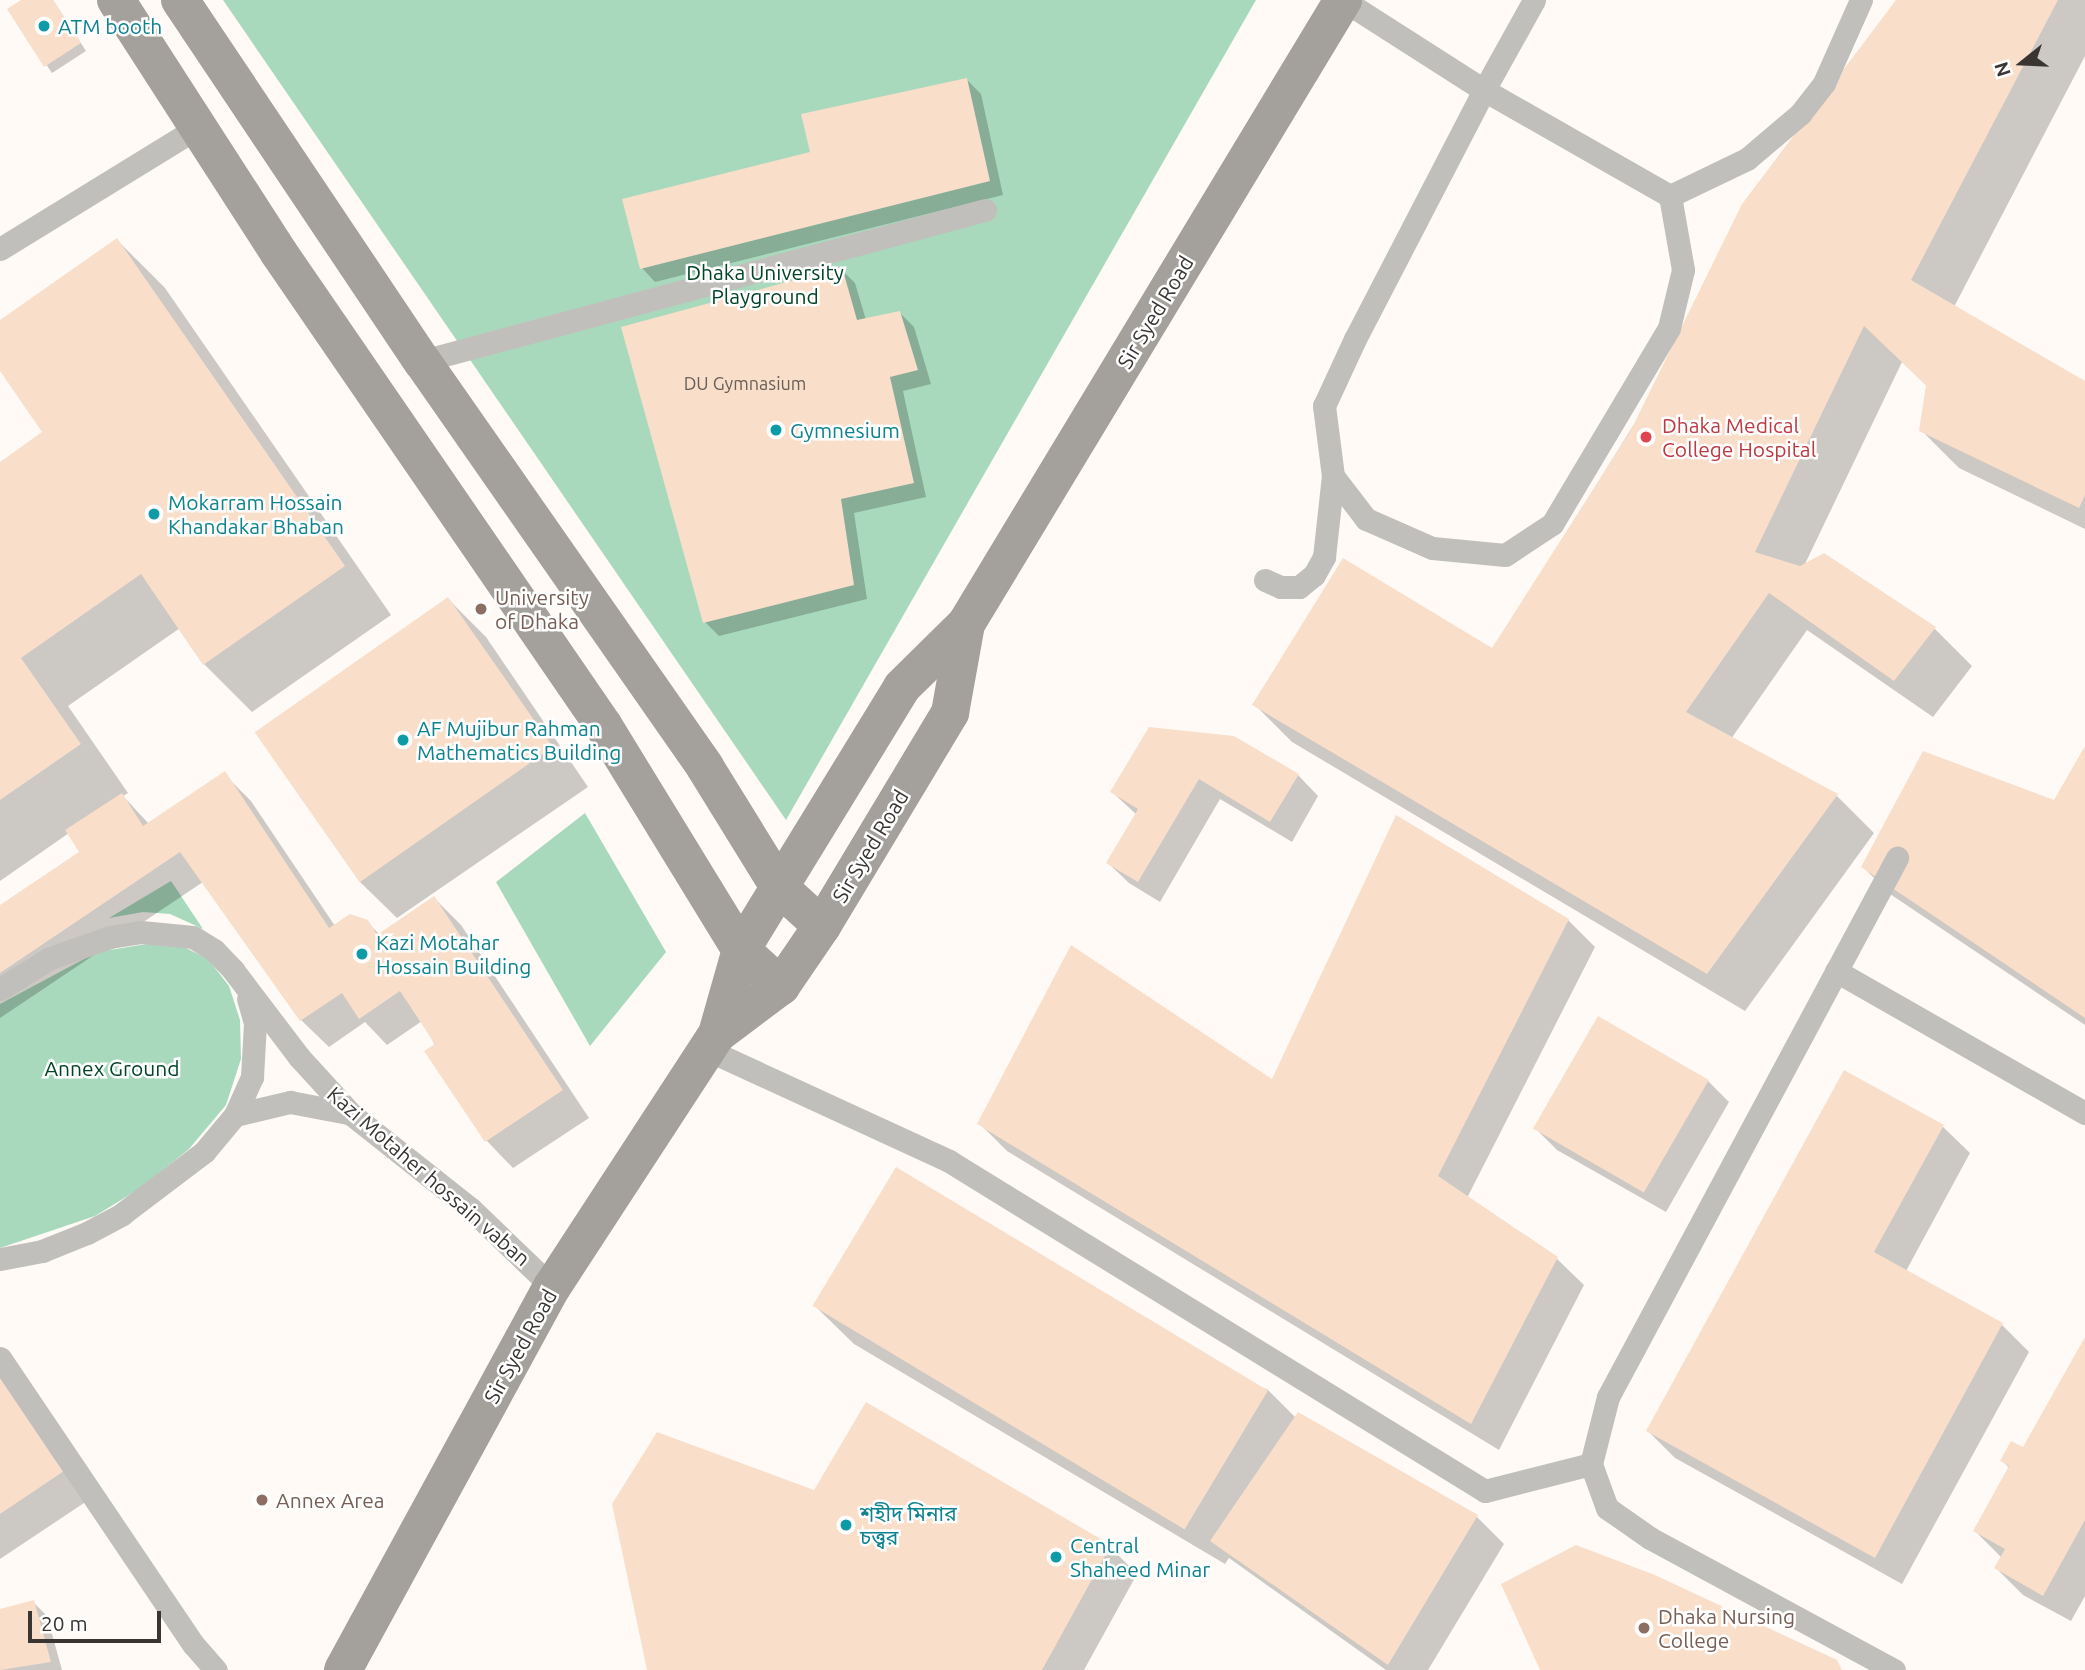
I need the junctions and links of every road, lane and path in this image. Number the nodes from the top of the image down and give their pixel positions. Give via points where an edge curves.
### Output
1 (116, 0) edge
2 (180, 0) edge
3 (1343, 0) edge
4 (1534, 0) edge
5 (1861, 0) edge
6 (1484, 90) junction
7 (200, 127) junction
8 (1670, 196) junction
9 (985, 210) dead end
10 (0, 249) edge
11 (422, 361) junction
12 (1333, 476) junction
13 (1265, 580) dead end
14 (966, 624) junction
15 (1897, 858) dead end
16 (779, 887) junction
17 (822, 926) junction
18 (741, 950) junction
19 (1836, 971) junction
20 (781, 986) junction
21 (0, 989) edge
22 (247, 992) junction
23 (713, 1042) junction
24 (2085, 1113) edge
25 (351, 1114) junction
26 (235, 1115) junction
27 (0, 1259) edge
28 (552, 1287) junction
29 (0, 1358) edge
30 (1591, 1464) junction
31 (216, 1670) edge
32 (343, 1670) edge
33 (1894, 1670) edge

1 - 7 main road
2 - 11 main road
3 - 6 lane
3 - 14 main road, Sir Syed Road
4 - 6 lane
5 - 8 lane via 1825,83 1800,114 1747,159
6 - 8 lane
6 - 12 lane via 1324,406
7 - 10 lane
7 - 18 main road via 279,253 603,725
8 - 12 lane via 1684,270 1669,328 1552,524 1505,555 1432,548 1366,519
9 - 11 lane
11 - 16 main road via 705,767
12 - 13 lane via 1324,557 1314,576 1299,587 1281,587
14 - 16 main road, Sir Syed Road via 902,687
14 - 17 main road, Sir Syed Road via 950,713
15 - 19 lane
16 - 17 main road
16 - 18 main road, Sir Syed Road
17 - 20 main road, Sir Syed Road
18 - 20 main road
18 - 23 main road, Sir Syed Road
19 - 24 lane
19 - 30 lane via 1608,1397
20 - 23 main road, Sir Syed Road
21 - 22 lane, Kazi Motaher hossain vaban via 79,945 141,932 193,937 214,950
22 - 25 lane, Kazi Motaher hossain vaban
22 - 26 lane via 255,1049 252,1077
23 - 28 main road, Sir Syed Road
23 - 30 lane via 949,1161 1485,1491
25 - 26 lane via 321,1104 290,1102
25 - 28 lane, Kazi Motaher hossain vaban via 471,1209
26 - 27 lane via 204,1152 122,1214 42,1251
28 - 32 main road, Sir Syed Road
29 - 31 lane via 193,1644
30 - 33 lane via 1606,1508 1650,1538

